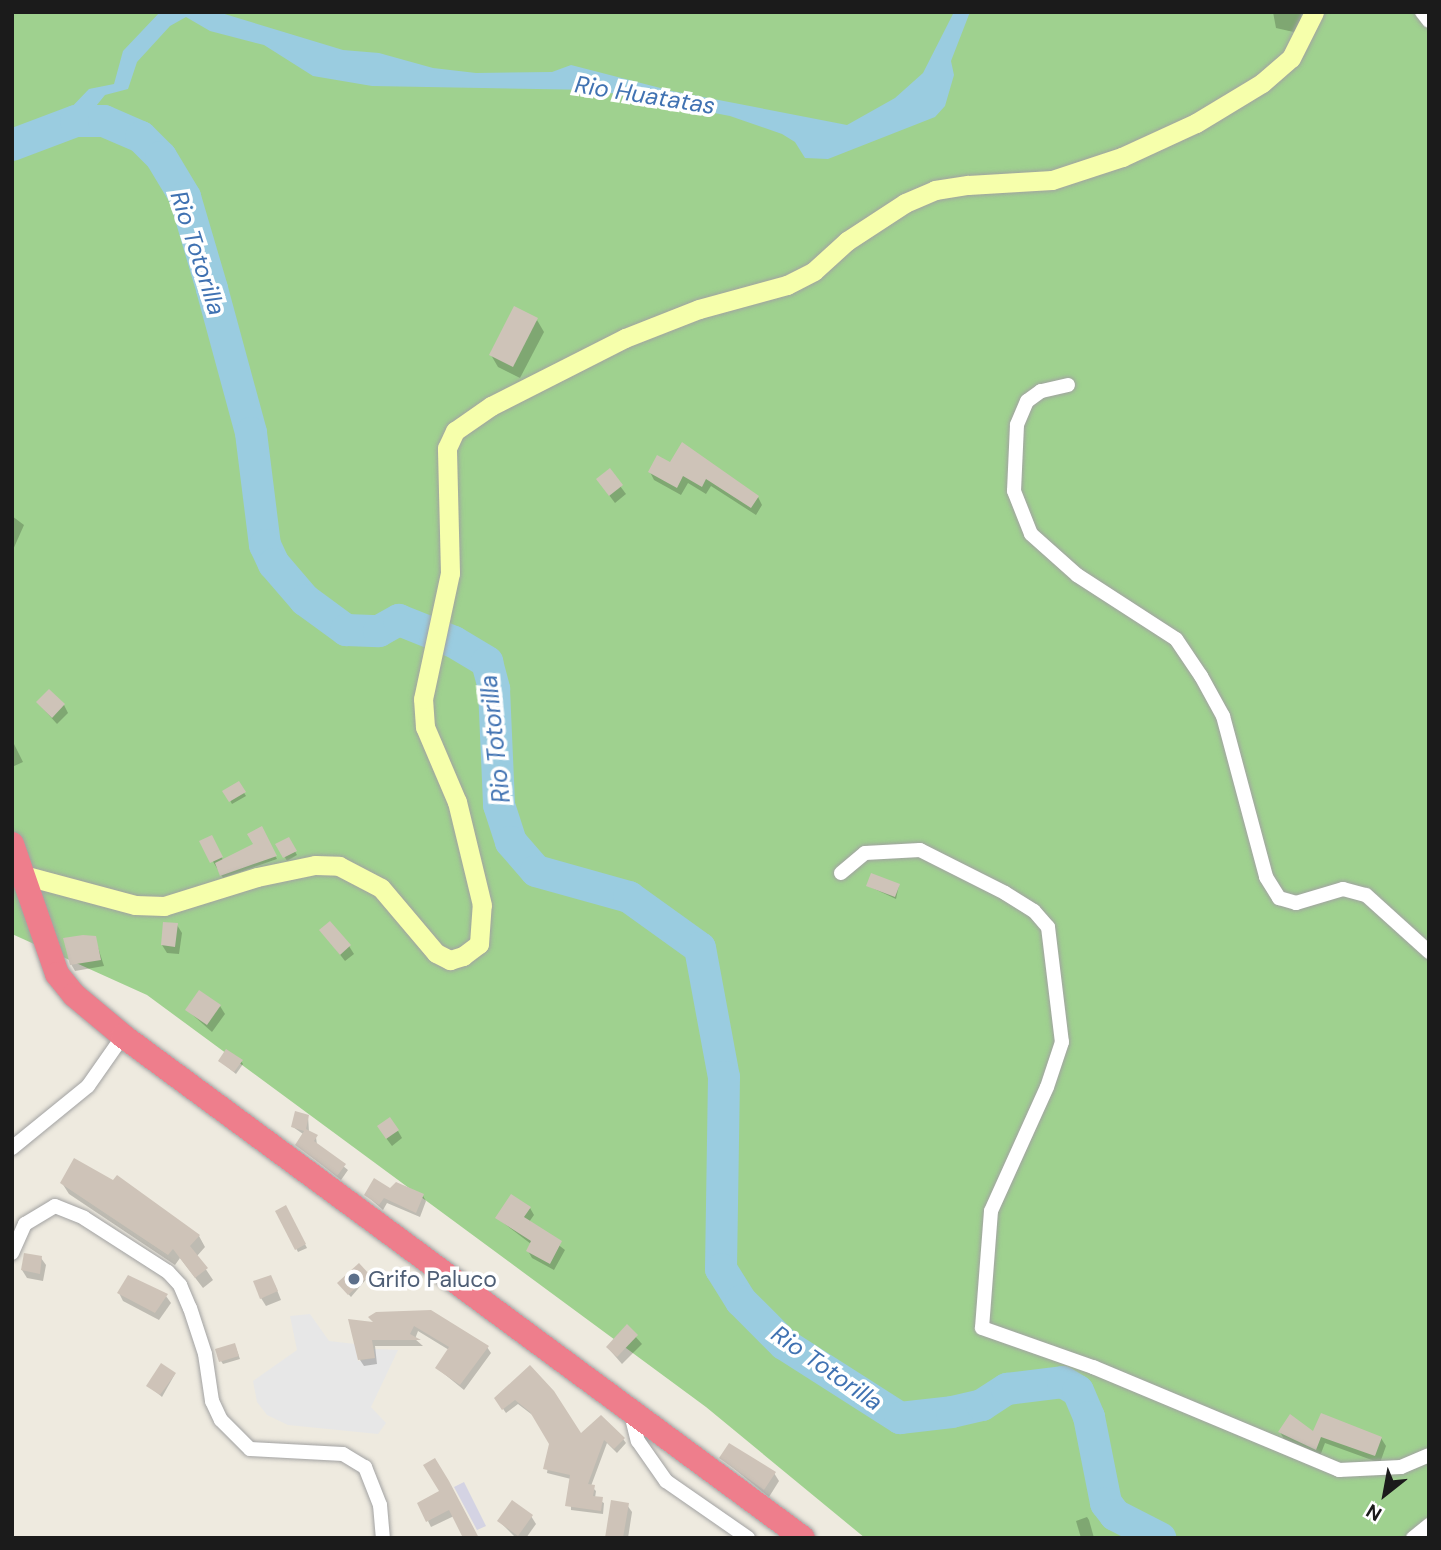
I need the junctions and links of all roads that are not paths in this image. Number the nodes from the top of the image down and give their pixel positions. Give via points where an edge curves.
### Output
1 (1314, 12) edge
2 (1422, 12) edge
3 (1429, 21) edge
4 (1068, 385) dead end
5 (12, 844) edge
6 (841, 873) dead end
7 (23, 875) junction
8 (1429, 952) edge
9 (123, 1036) junction
10 (12, 1149) edge
11 (12, 1253) edge
12 (630, 1409) junction
13 (1429, 1455) edge
14 (1429, 1525) edge
15 (383, 1538) edge
16 (748, 1538) edge
17 (803, 1538) edge
18 (1413, 1538) edge

1 - 7 street via 1291,58 1262,83 1196,123 1122,157 1052,180 968,185 935,190 905,202 847,241 814,271 787,285 654,325 462,424 447,448 450,573 423,699 425,727 457,802 482,905 479,944 463,956 450,960 436,953 381,888 339,866 315,865 257,877 164,906 135,905
2 - 3 street
4 - 8 street via 1041,390 1027,401 1017,425 1014,491 1031,534 1077,575 1175,639 1195,667 1223,716 1266,877 1279,898 1296,903 1343,889 1366,895
5 - 7 highway
6 - 13 street via 865,853 920,850 1005,893 1034,911 1048,927 1062,1042 1047,1087 991,1211 982,1328 1105,1371 1339,1470 1401,1467
7 - 9 highway via 57,974
9 - 10 street via 88,1086
9 - 12 highway
11 - 15 street via 25,1224 55,1206 83,1218 168,1272 190,1308 205,1354 212,1401 229,1429 250,1448 343,1454 365,1467 377,1494
12 - 16 street via 638,1441 666,1481
12 - 17 highway
14 - 18 street

